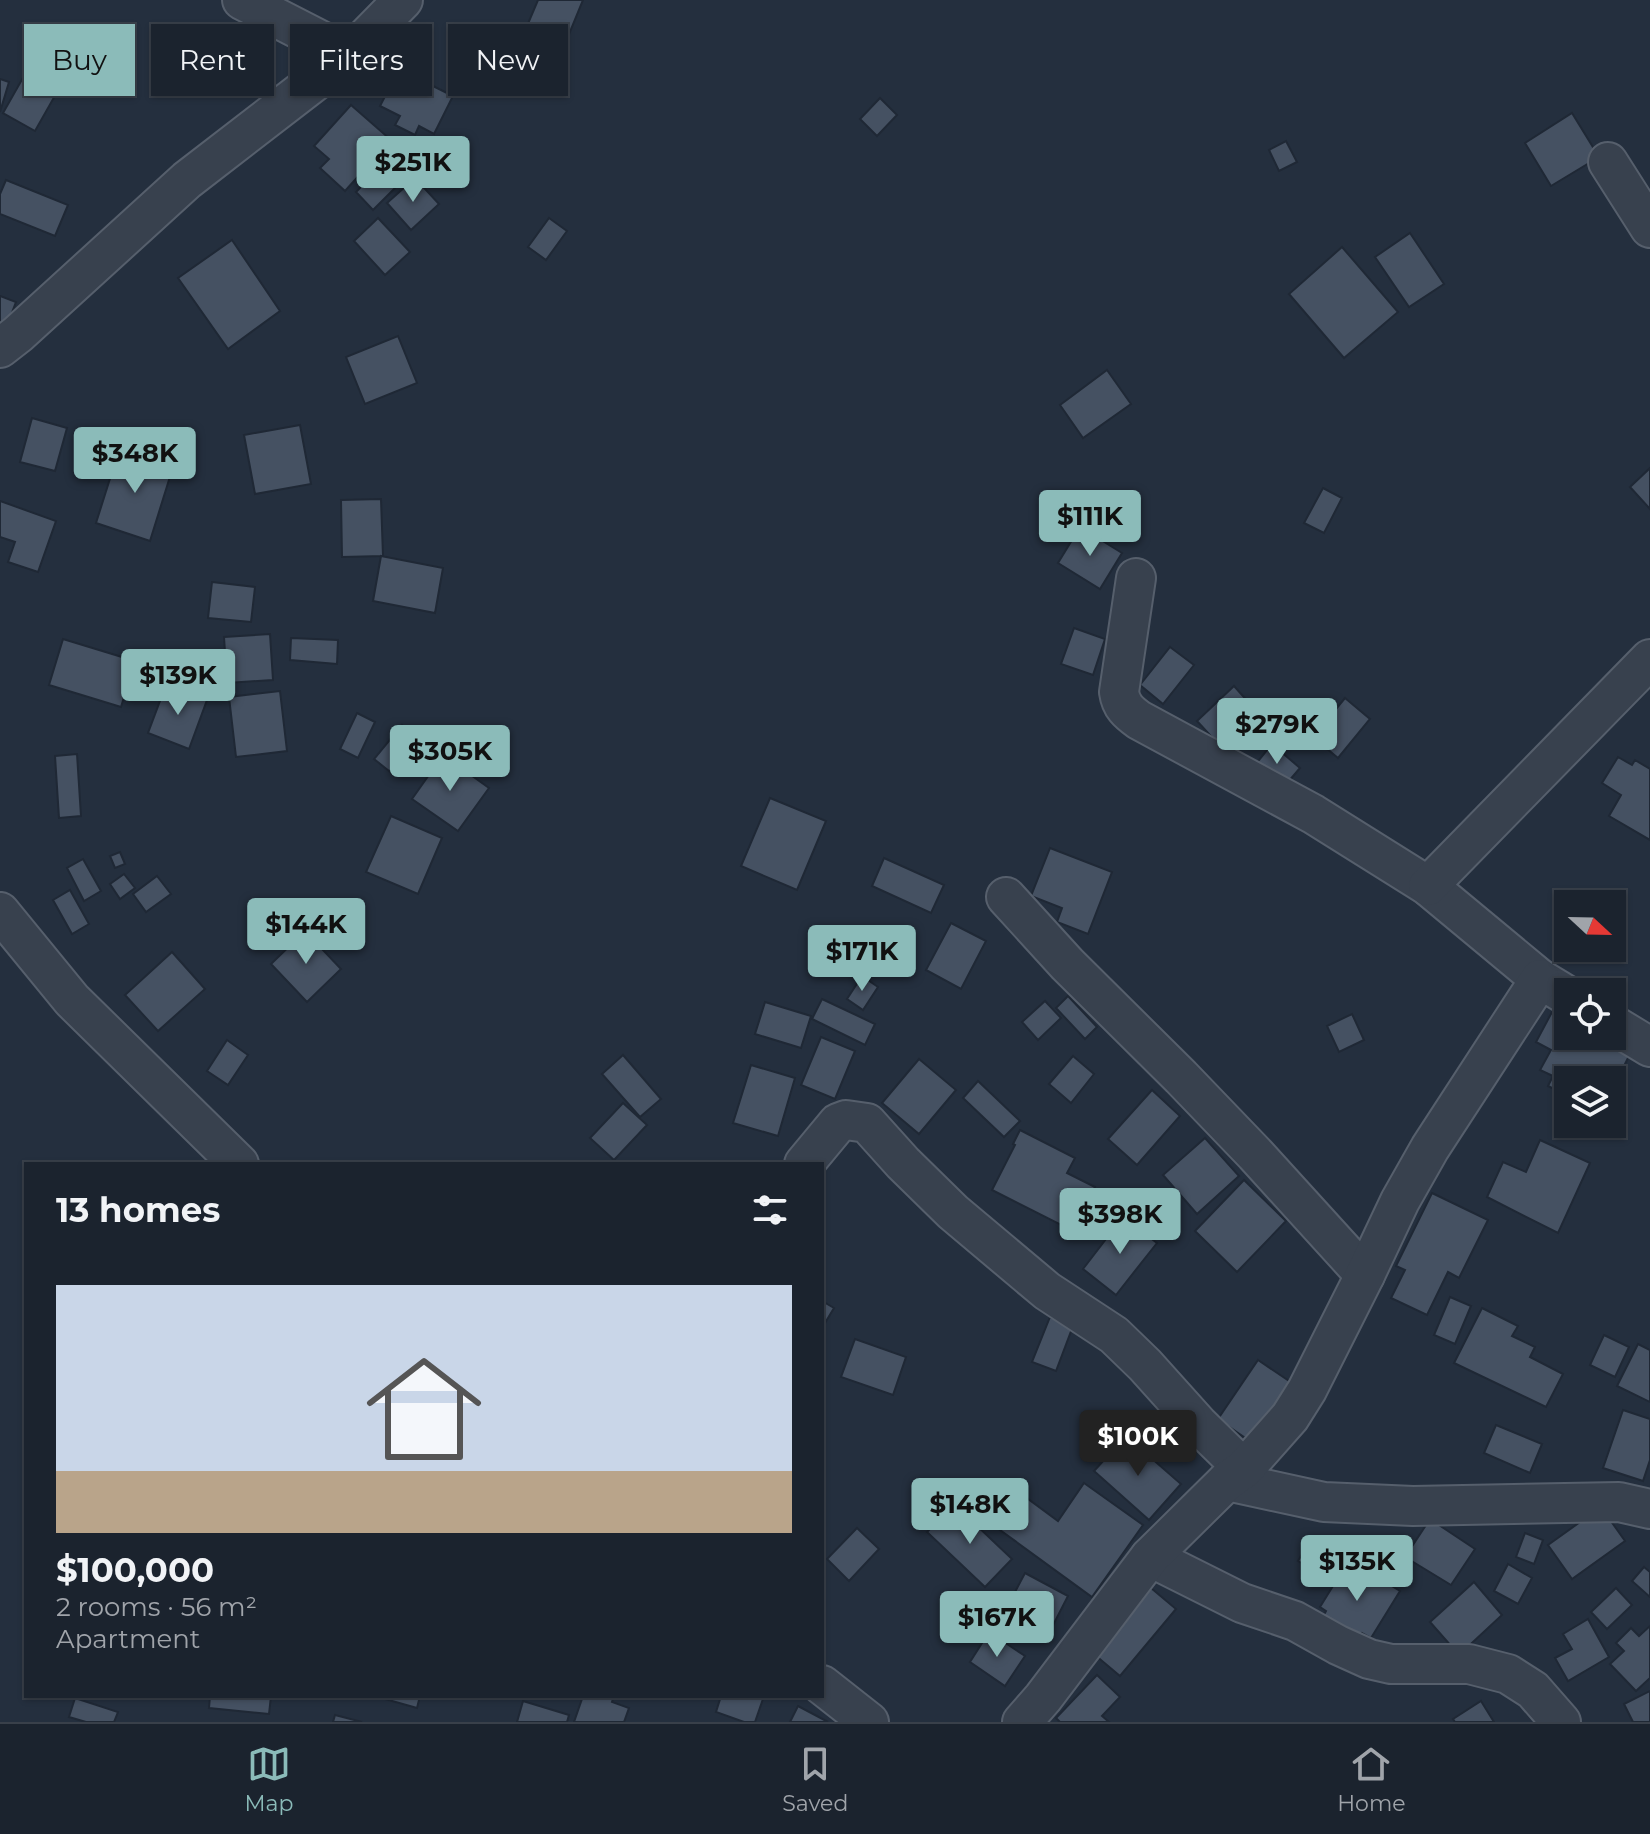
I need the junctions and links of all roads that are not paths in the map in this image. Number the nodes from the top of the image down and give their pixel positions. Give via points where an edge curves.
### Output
1 (242, 0) edge
2 (403, 0) edge
3 (379, 24) edge
4 (290, 25) edge
5 (296, 96) edge
6 (1608, 162) dead end
7 (1650, 228) edge
8 (0, 348) edge
9 (1136, 578) dead end
10 (1650, 659) edge
11 (1428, 886) junction
12 (1006, 897) dead end
13 (0, 912) edge
14 (1554, 988) edge
15 (1626, 1032) edge
16 (1650, 1047) edge
17 (237, 1162) edge
18 (806, 1162) edge
19 (1365, 1275) junction
20 (1236, 1475) junction
21 (1650, 1509) edge
22 (1150, 1557) junction
23 (824, 1687) edge
24 (869, 1722) edge
25 (1022, 1722) edge
26 (1561, 1722) edge

1 - 4 street
2 - 3 street
5 - 8 street via 187,180
6 - 7 street
9 - 11 street via 1119,692 1125,708
10 - 11 street
11 - 14 street
12 - 19 street
13 - 17 street via 72,1000
14 - 19 street via 1430,1148
15 - 16 street
18 - 20 street via 838,1123 867,1123 953,1212 1047,1291 1114,1335
19 - 20 street via 1290,1417
20 - 21 street via 1324,1502 1619,1502
20 - 22 street
22 - 25 street
22 - 26 street via 1369,1659 1469,1664 1508,1674 1533,1690
23 - 24 street

